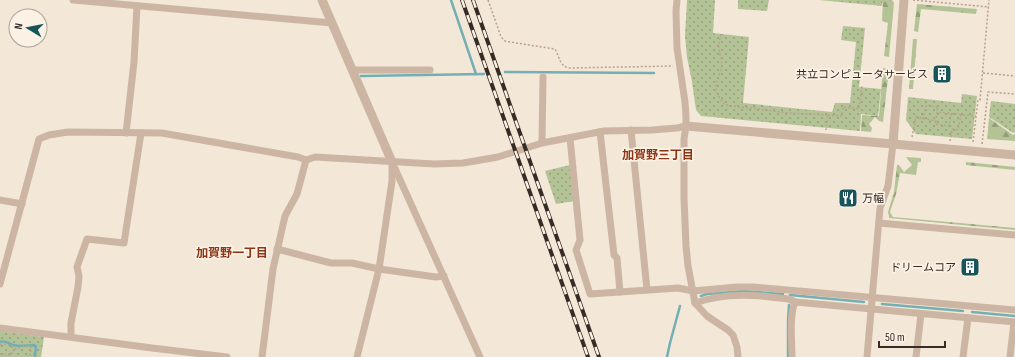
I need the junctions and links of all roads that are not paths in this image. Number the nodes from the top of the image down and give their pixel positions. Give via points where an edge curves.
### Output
1 (73, 0) edge
2 (322, 0) edge
3 (677, 0) edge
4 (904, 0) edge
5 (137, 6) junction
6 (332, 23) junction
7 (353, 70) junction
8 (430, 70) dead end
9 (543, 77) dead end
10 (686, 126) junction
11 (631, 130) junction
12 (600, 132) junction
13 (126, 133) junction
14 (141, 133) junction
15 (570, 138) junction
16 (542, 143) junction
17 (893, 144) junction
18 (1015, 155) edge
19 (306, 160) junction
20 (392, 162) junction
21 (0, 200) edge
22 (22, 204) junction
23 (879, 223) junction
24 (1015, 235) edge
25 (277, 249) junction
26 (379, 269) junction
27 (444, 276) junction
28 (0, 284) edge
29 (647, 290) junction
30 (692, 291) junction
31 (620, 292) junction
32 (872, 297) junction
33 (795, 302) junction
34 (695, 303) junction
35 (871, 309) junction
36 (1015, 310) edge
37 (921, 314) junction
38 (968, 318) junction
39 (1014, 322) edge
40 (0, 328) edge
41 (70, 337) junction
42 (227, 357) edge
43 (262, 357) edge
44 (357, 357) edge
45 (480, 357) edge
46 (738, 357) edge
47 (792, 357) edge
48 (867, 357) edge
49 (916, 357) edge
50 (963, 357) edge
51 (1010, 357) edge

1 - 5 street
2 - 6 street
3 - 10 street via 677,48
4 - 17 street
5 - 6 street
5 - 13 street
6 - 7 street
7 - 8 street
7 - 20 street
9 - 16 street
10 - 11 street
10 - 17 street
10 - 30 street via 684,219
11 - 12 street
11 - 29 street
12 - 15 street
12 - 31 street
13 - 14 street
13 - 22 street via 68,132 39,139
14 - 19 street via 176,135
14 - 41 street via 124,243 87,239 78,267 78,287
15 - 16 street
15 - 31 street via 580,240 576,250 590,294
16 - 20 street via 498,157 462,162
17 - 18 street
17 - 23 street via 888,186 880,208
19 - 20 street via 315,157
19 - 25 street via 297,194 285,216
20 - 26 street via 392,181
20 - 27 street
21 - 22 street
22 - 28 street
23 - 24 street
23 - 32 street
25 - 26 street via 331,263 352,263
25 - 43 street
26 - 27 street
26 - 44 street
27 - 45 street
29 - 30 street via 678,288
29 - 31 street
30 - 32 street via 737,287
30 - 34 street
32 - 35 street
32 - 36 street
33 - 34 street via 744,295 706,299
33 - 35 street
33 - 47 street
34 - 46 street via 707,316 733,334
35 - 37 street
35 - 48 street
37 - 38 street
37 - 49 street
38 - 39 street
38 - 50 street
39 - 51 street
40 - 41 street
41 - 42 street

